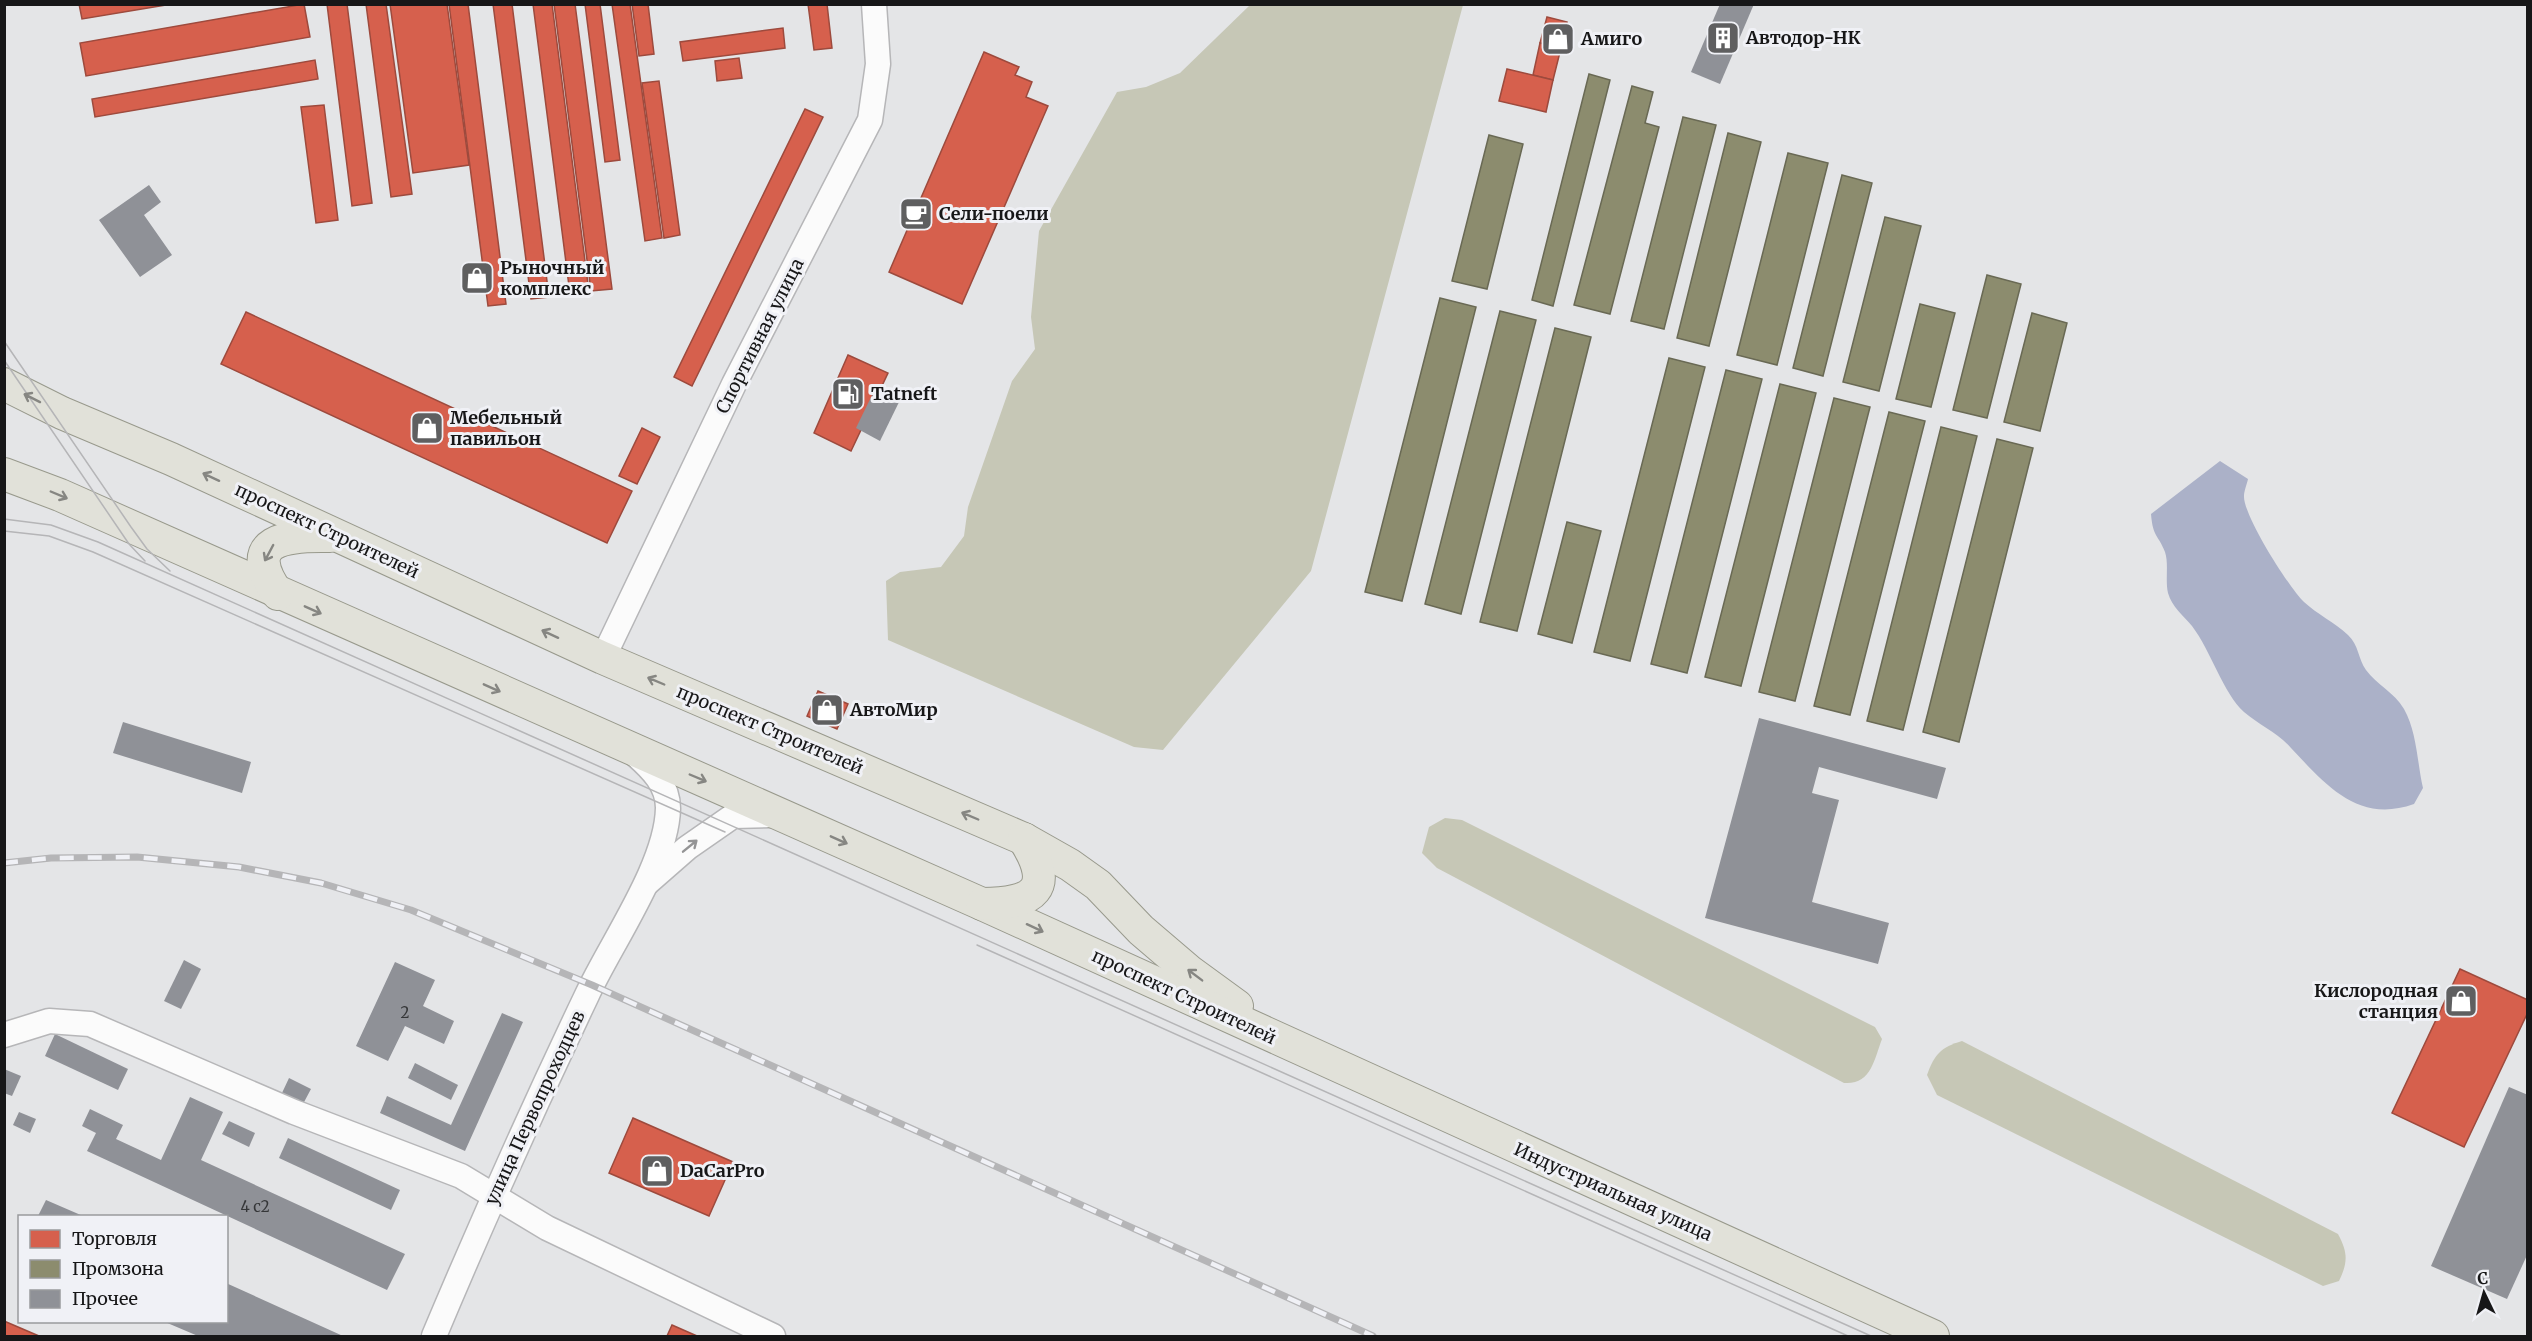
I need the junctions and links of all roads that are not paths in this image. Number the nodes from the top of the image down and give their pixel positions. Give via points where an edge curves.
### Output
1 (874, 4) edge
2 (4, 384) edge
3 (4, 474) edge
4 (340, 537) junction
5 (278, 594) junction
6 (603, 658) junction
7 (625, 746) junction
8 (786, 816) junction
9 (1024, 839) junction
10 (646, 885) junction
11 (982, 904) junction
12 (4, 1035) edge
13 (1293, 1047) junction
14 (495, 1196) junction
15 (434, 1336) edge
16 (773, 1336) edge
17 (1933, 1336) edge

1 - 6 street, Спортивная улица via 878,64 870,120 734,384
4 -> 2 main road, проспект Строителей
3 -> 5 main road, проспект Строителей via 60,495
4 -> 5 main road via 294,535 277,540 267,550 264,562 266,577
6 -> 4 main road, проспект Строителей
5 -> 7 main road, проспект Строителей
9 -> 6 main road, проспект Строителей
7 -> 8 main road, проспект Строителей
7 - 10 street, улица Первопроходцев via 660,780 668,807
10 -> 8 street, улица Первопроходцев via 687,848 733,816
8 -> 11 main road, проспект Строителей
9 - 11 main road via 1037,860 1041,876 1036,887 1011,904
13 -> 9 main road, проспект Строителей via 1189,971 1141,930 1098,885
10 - 14 street, улица Первопроходцев via 588,991
11 -> 13 main road, проспект Строителей
12 - 14 street via 49,1021 90,1024 294,1112 461,1176
13 - 17 main road, Индустриальная улица
14 - 15 street, улица Первопроходцев
14 - 16 street via 546,1228

